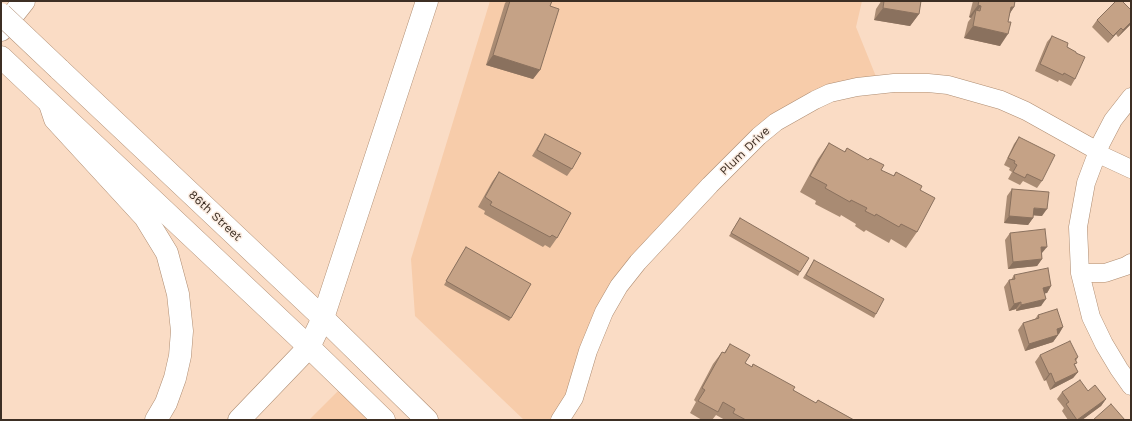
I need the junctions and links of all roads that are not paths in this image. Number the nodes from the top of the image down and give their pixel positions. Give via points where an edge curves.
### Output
1 (15, 1) edge
2 (24, 1) edge
3 (427, 1) edge
4 (1, 15) edge
5 (1, 30) edge
6 (1, 57) edge
7 (1131, 97) edge
8 (46, 100) junction
9 (1098, 152) junction
10 (1131, 169) edge
11 (1131, 263) edge
12 (1080, 273) junction
13 (323, 318) junction
14 (309, 347) junction
15 (1131, 386) edge
16 (156, 420) edge
17 (239, 420) edge
18 (384, 420) edge
19 (427, 420) edge
20 (560, 420) edge

1 - 4 main road
2 - 5 main road
3 - 13 main road
4 - 13 main road, 86th Street, bridge
6 - 8 main road
7 - 9 street via 1113,120
8 - 14 main road
8 - 16 main road via 55,119 145,217 167,253 178,294 182,331 175,378 166,403
9 - 10 street, Plum Drive
9 - 12 street via 1086,183 1078,227
9 - 20 street, Plum Drive via 1007,102 948,86 894,83 857,87 815,100 776,122 759,136 704,190 638,262 619,286 604,312 588,351 574,398
11 - 12 street via 1105,273
12 - 15 street via 1091,317 1104,344
13 - 14 main road
13 - 19 main road, 86th Street
14 - 17 main road
14 - 18 main road

